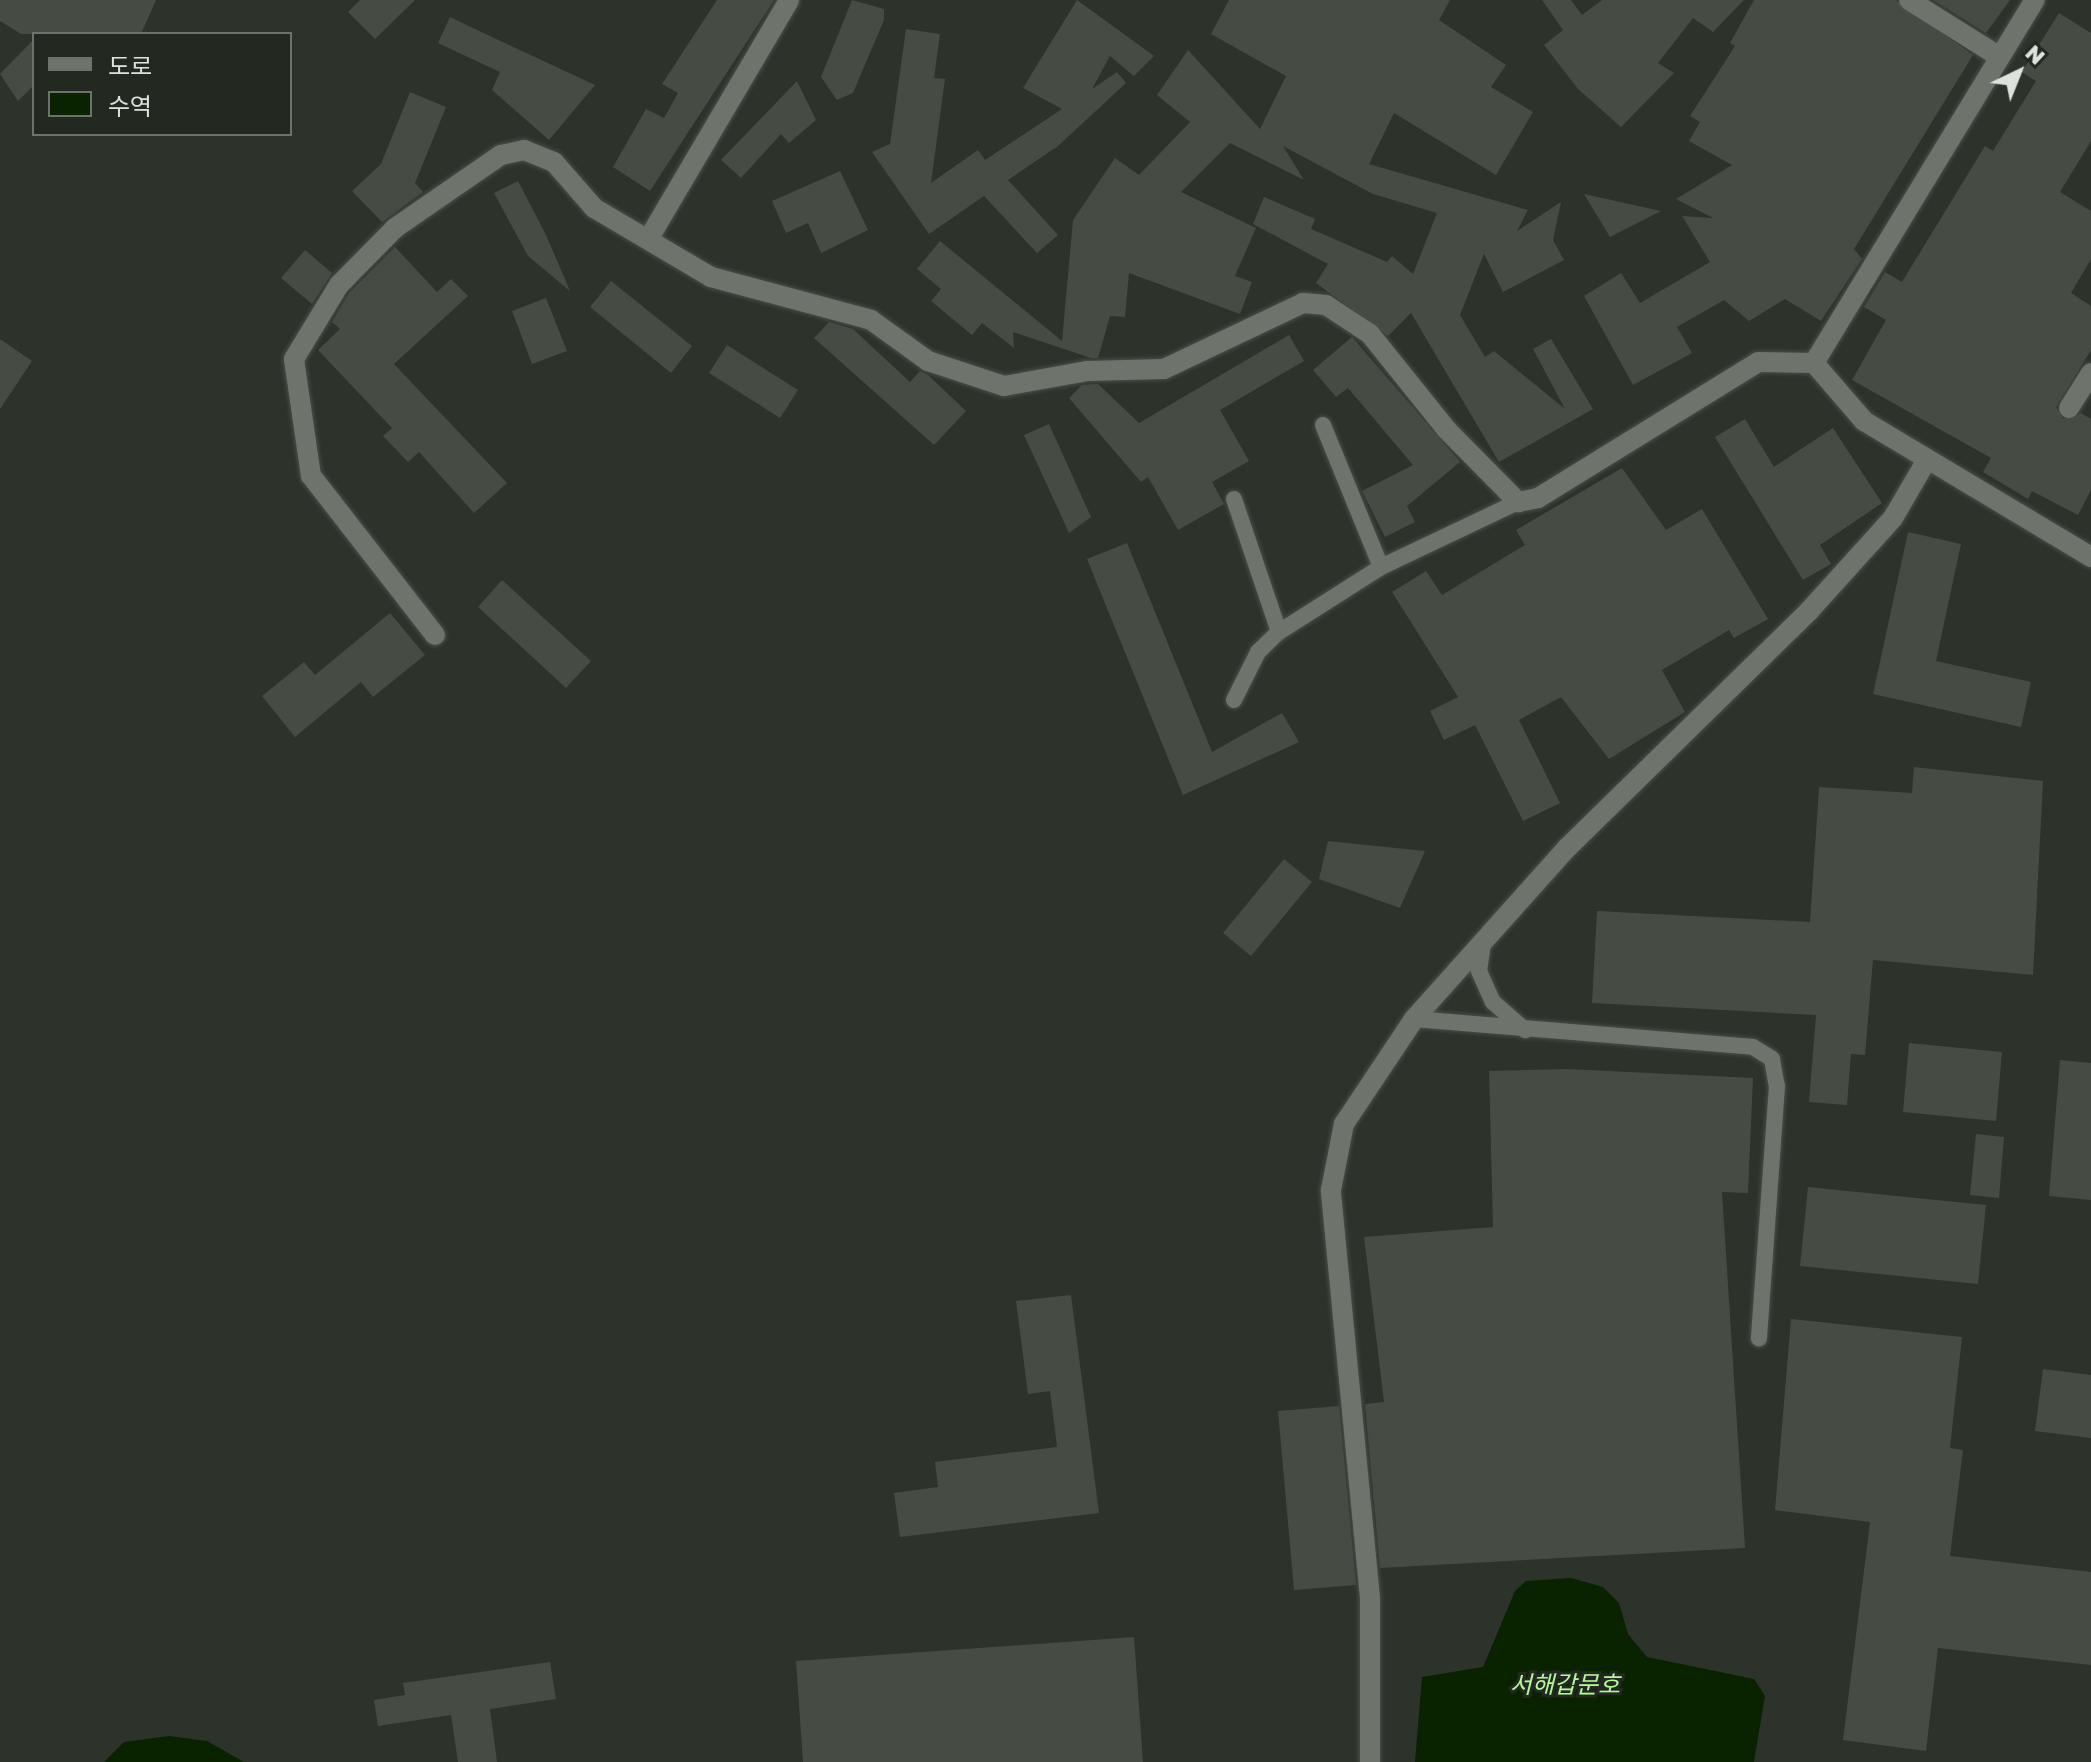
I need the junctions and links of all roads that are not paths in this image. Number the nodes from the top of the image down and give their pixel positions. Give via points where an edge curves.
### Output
1 (789, 0) edge
2 (1909, 0) edge
3 (2035, 0) edge
4 (2000, 57) junction
5 (649, 238) junction
6 (1814, 363) junction
7 (2091, 373) edge
8 (2069, 408) dead end
9 (1323, 425) dead end
10 (1925, 463) junction
11 (1234, 499) dead end
12 (1518, 502) junction
13 (2091, 557) edge
14 (1381, 567) junction
15 (1279, 632) junction
16 (435, 635) dead end
17 (1234, 700) dead end
18 (1483, 943) junction
19 (1414, 1019) junction
20 (1525, 1030) junction
21 (1759, 1338) dead end
22 (1370, 1762) edge

1 - 5 street
2 - 4 street
3 - 4 street
4 - 6 street
5 - 12 street via 711,277 871,320 928,361 1004,386 1087,371 1164,369 1303,303 1326,305 1370,334 1446,429
5 - 16 street via 594,208 554,162 524,150 501,155 395,228 339,285 294,359 311,476
6 - 10 street via 1864,421
6 - 12 street via 1758,362 1538,498
7 - 8 street
9 - 14 lane
10 - 13 street
10 - 18 street via 1893,518 1809,611 1647,766
11 - 15 lane
12 - 14 lane
14 - 15 lane
15 - 17 lane via 1258,652
18 - 19 street
18 - 20 lane via 1479,971 1493,1002
19 - 20 lane
19 - 22 street via 1344,1124 1331,1190 1370,1598
20 - 21 lane via 1753,1047 1772,1059 1777,1086

